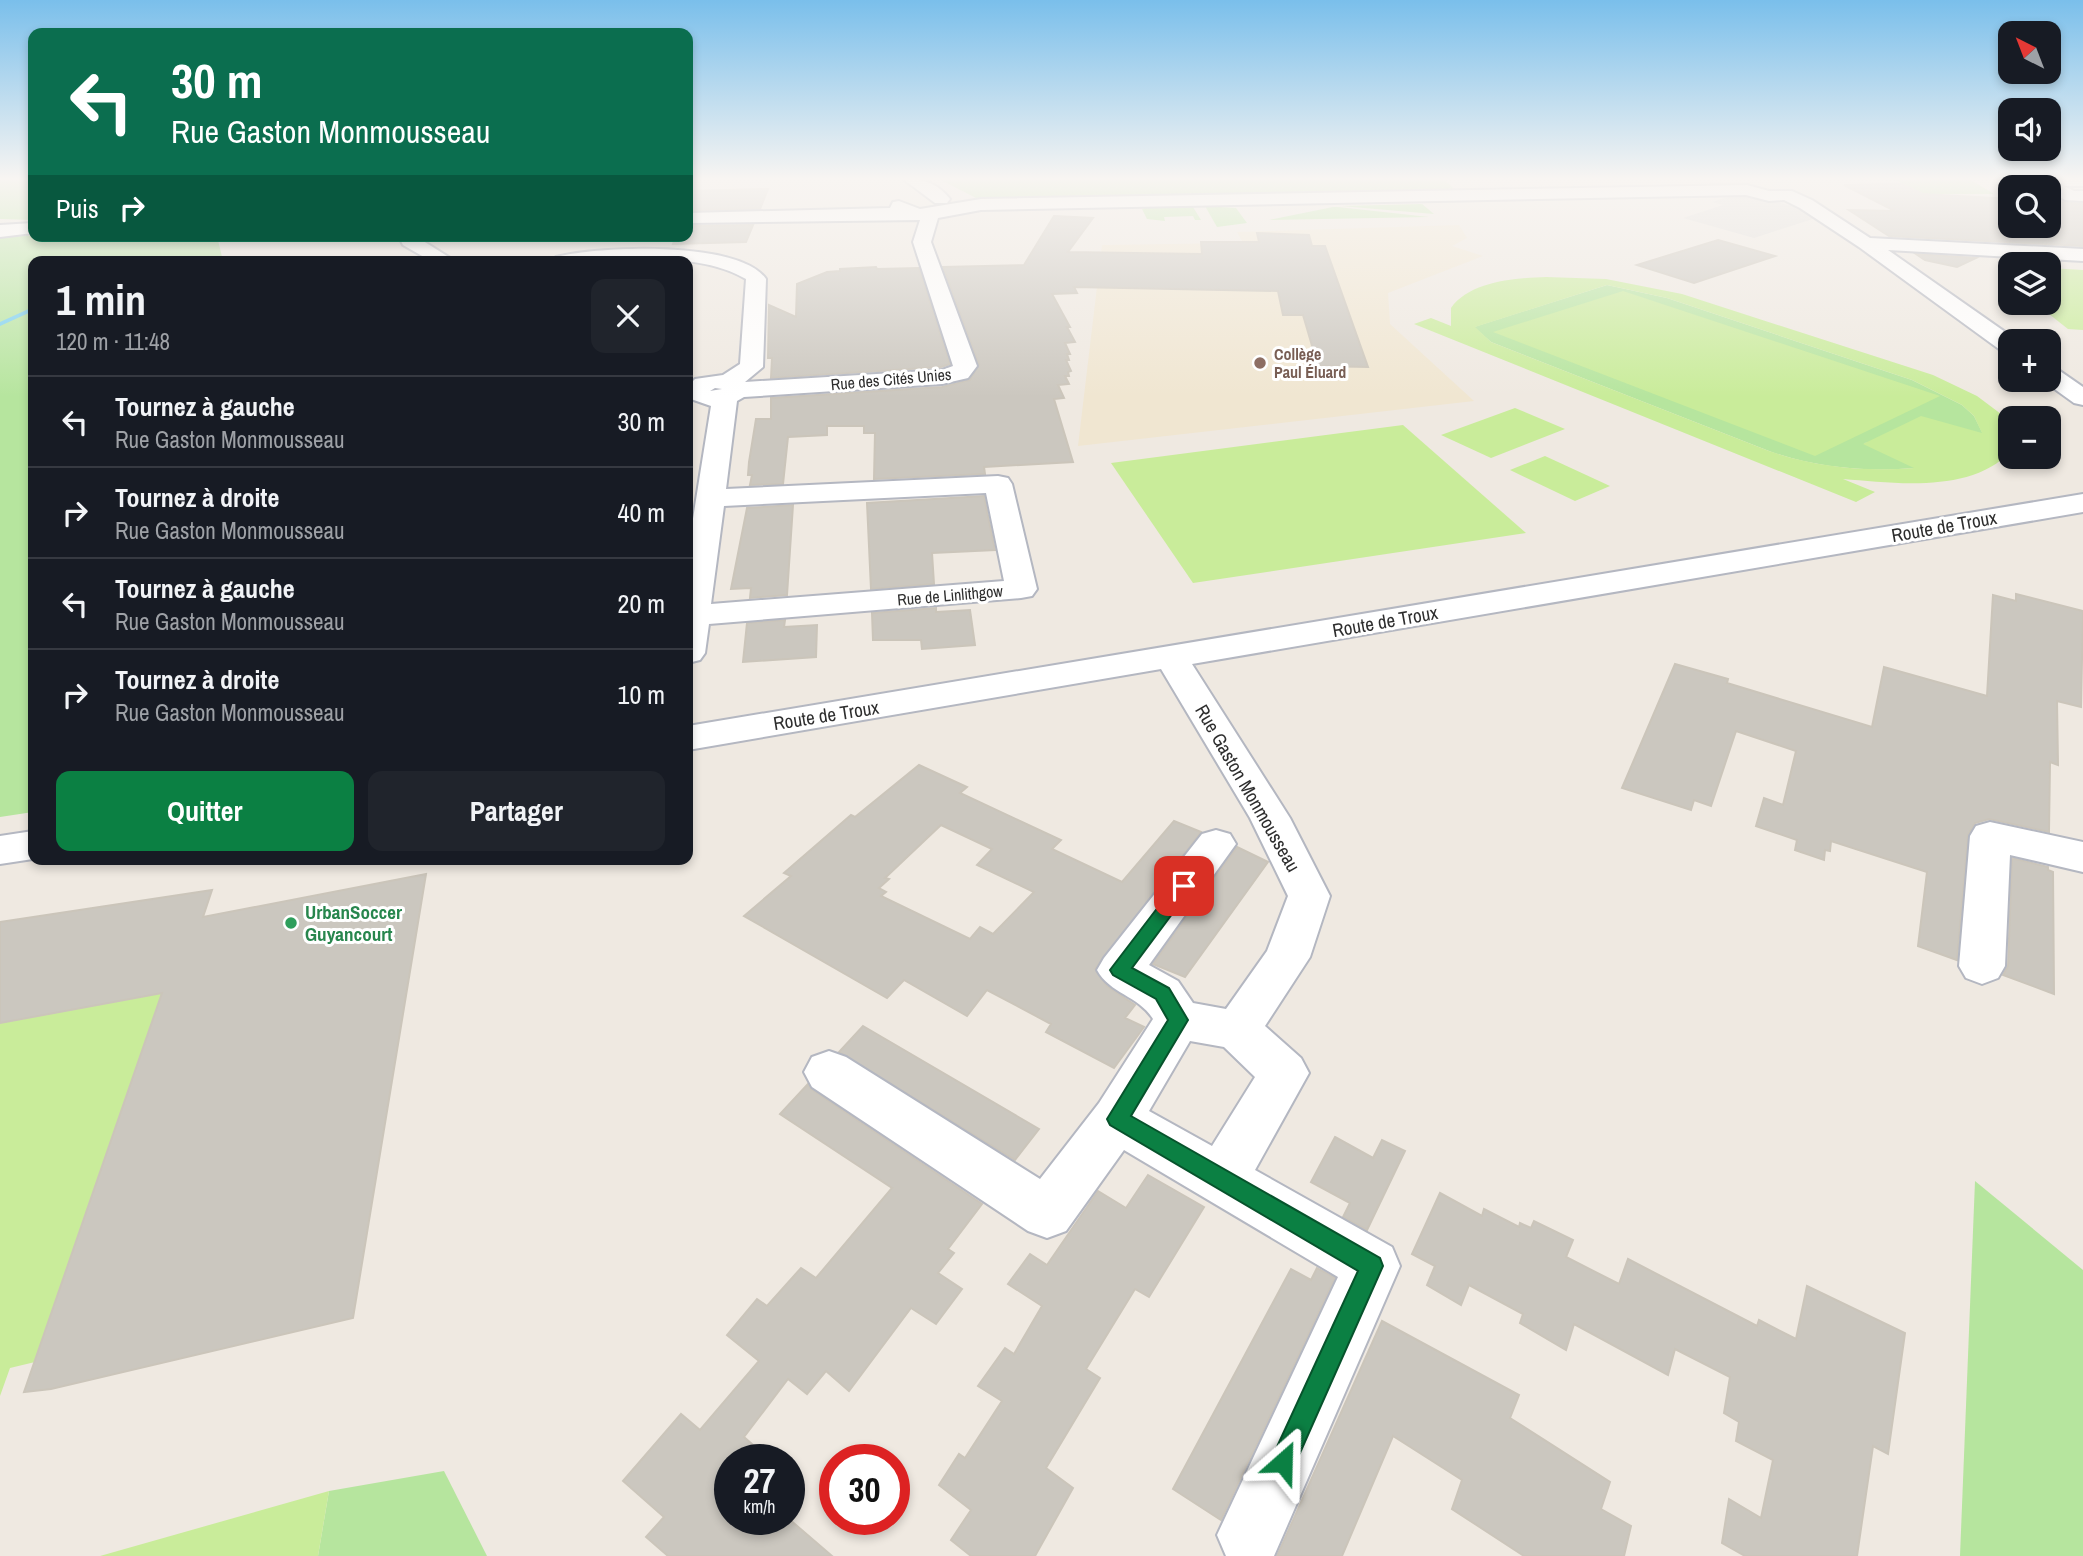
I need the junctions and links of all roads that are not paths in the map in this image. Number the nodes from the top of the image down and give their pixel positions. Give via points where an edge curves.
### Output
1 (925, 252) edge
2 (1879, 252) edge
3 (2022, 252) edge
4 (2083, 255) edge
5 (693, 259) edge
6 (1998, 338) edge
7 (2061, 382) edge
8 (693, 388) edge
9 (730, 390) junction
10 (2083, 398) edge
11 (712, 498) junction
12 (2083, 503) edge
13 (694, 615) junction
14 (693, 621) edge
15 (1171, 657) junction
16 (693, 737) edge
17 (1216, 844) dead end
18 (28, 846) edge
19 (0, 850) edge
20 (2083, 857) edge
21 (1982, 965) dead end
22 (1178, 1020) junction
23 (1237, 1030) junction
24 (829, 1072) dead end
25 (1117, 1119) junction
26 (1221, 1180) junction
27 (1250, 1535) dead end

1 - 9 street, Rue des Cités Unies via 965,366 960,373
2 - 6 street
3 - 4 street
5 - 9 street via 724,264 756,279 751,367
7 - 10 street
8 - 9 street via 709,383
9 - 11 street
11 - 13 street
11 - 13 street, Rue de Linlithgow via 998,484 1021,589
12 - 15 street, Route de Troux
13 - 14 street
15 - 16 street, Route de Troux
15 - 23 street, Rue Gaston Monmousseau via 1270,818 1309,895 1287,957
17 - 22 street via 1120,970 1163,994
18 - 19 street
20 - 21 street via 1990,836
22 - 23 street
22 - 25 street
23 - 26 street via 1284,1073
24 - 25 street via 1047,1213
25 - 26 street
26 - 27 street via 1372,1266

